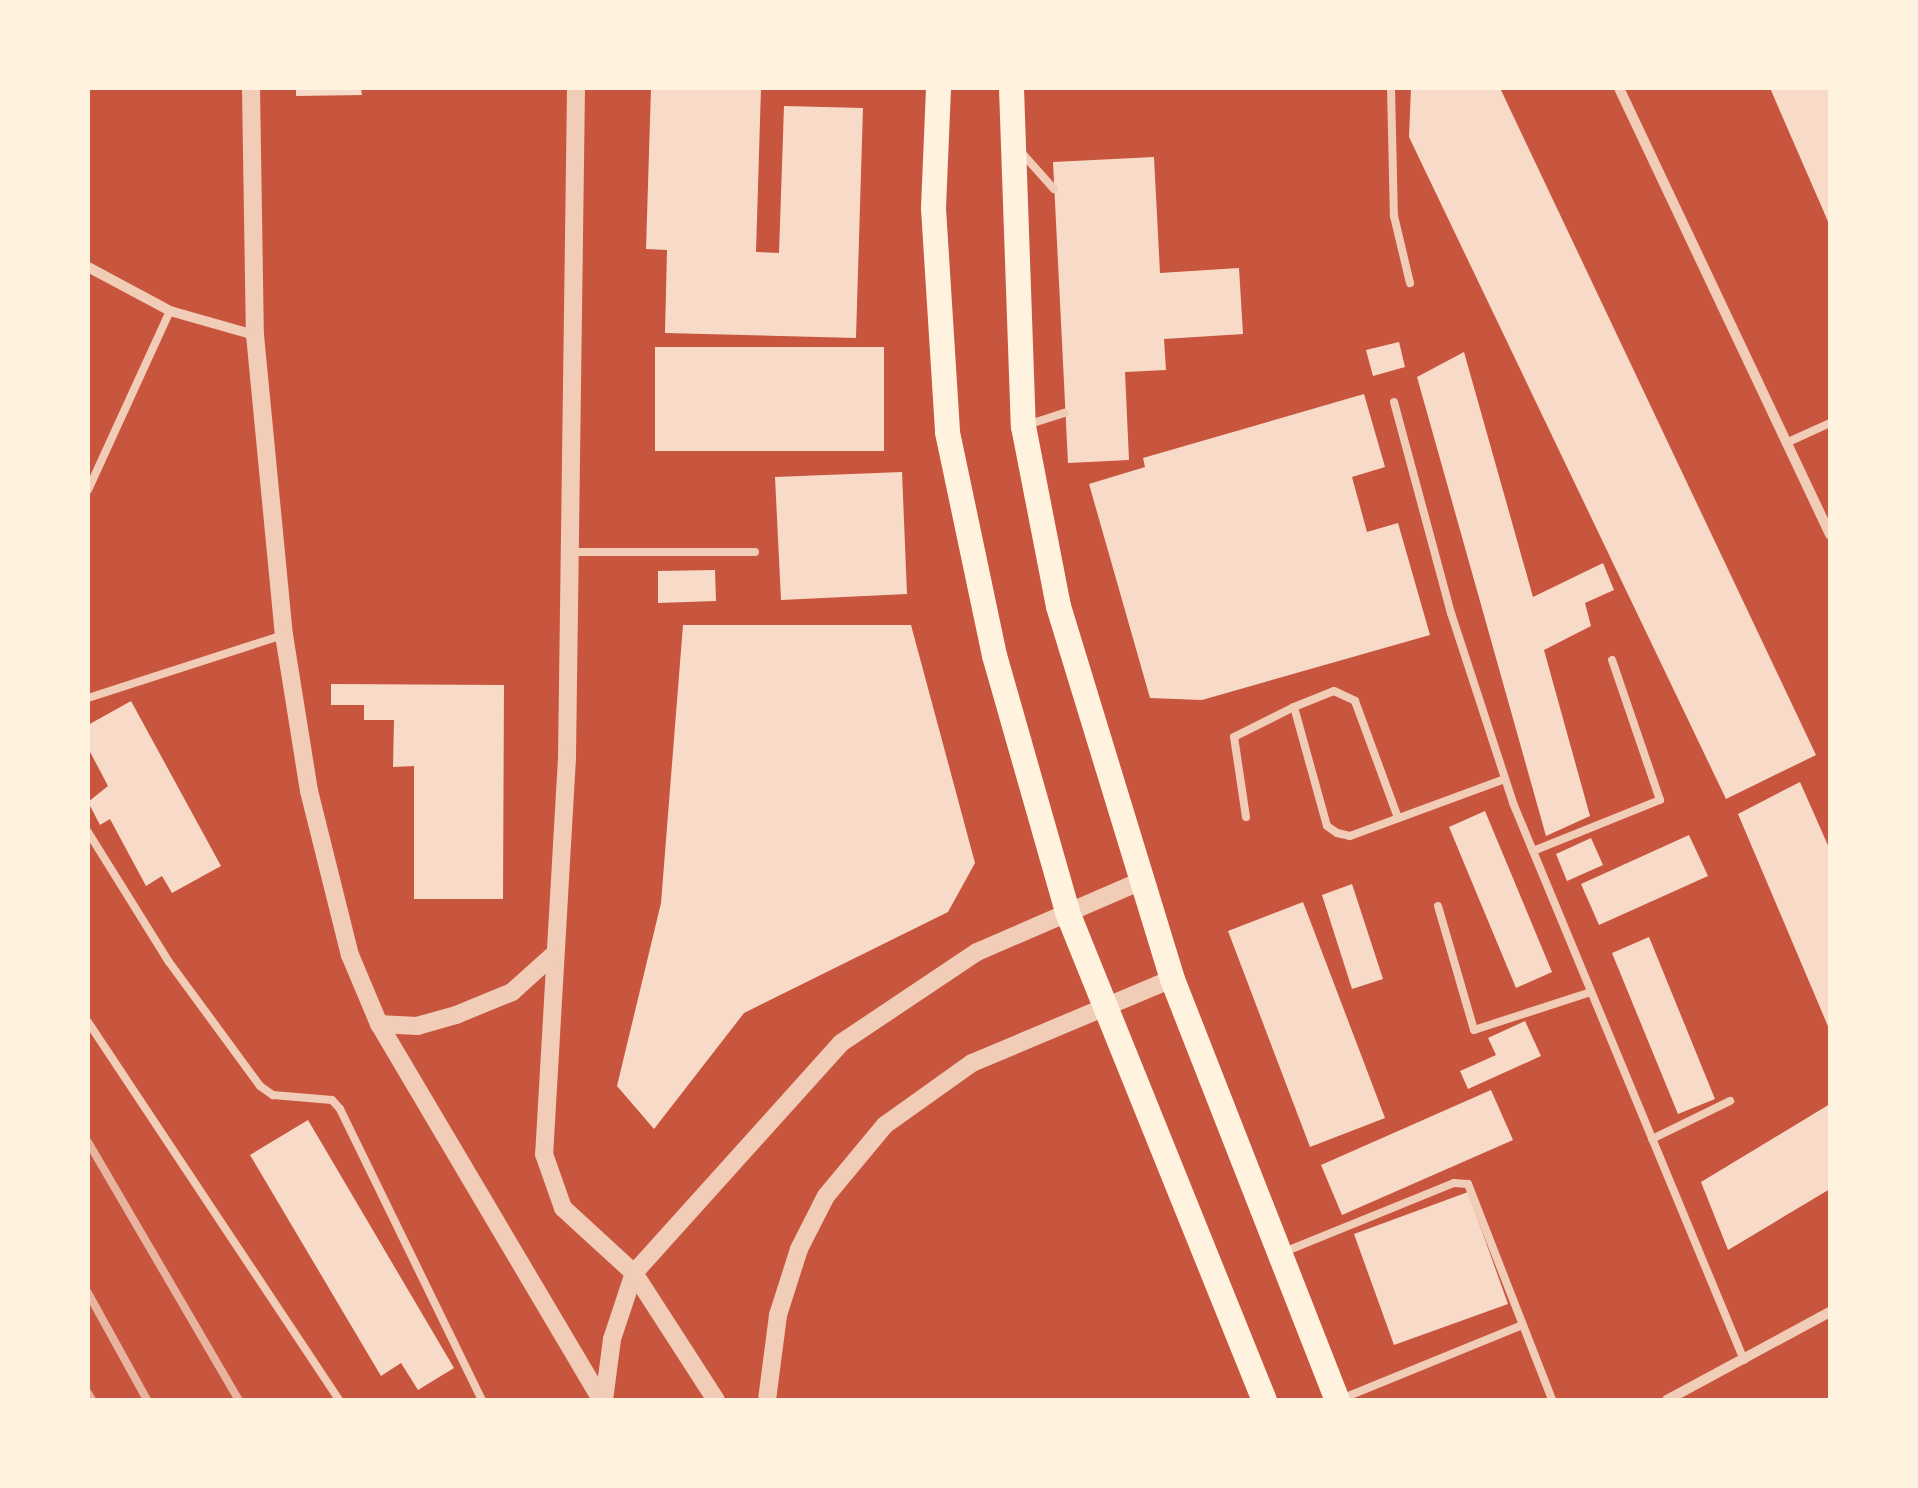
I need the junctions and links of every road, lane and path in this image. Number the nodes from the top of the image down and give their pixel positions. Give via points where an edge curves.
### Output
1 (251, 88) edge
2 (576, 88) edge
3 (938, 88) edge
4 (1011, 88) edge
5 (1391, 88) edge
6 (1620, 88) edge
7 (1010, 140) junction
8 (1054, 188) dead end
9 (88, 267) edge
10 (1410, 283) dead end
11 (170, 311) junction
12 (255, 335) junction
13 (1394, 402) dead end
14 (1066, 413) dead end
15 (1830, 423) edge
16 (1023, 426) junction
17 (1786, 443) junction
18 (88, 490) edge
19 (1830, 535) edge
20 (570, 552) junction
21 (755, 552) dead end
22 (284, 634) junction
23 (1612, 660) dead end
24 (88, 698) edge
25 (1294, 707) junction
26 (1505, 779) junction
27 (1246, 816) dead end
28 (1398, 818) junction
29 (88, 832) edge
30 (1533, 851) junction
31 (1143, 880) junction
32 (1438, 906) dead end
33 (1067, 912) junction
34 (552, 956) junction
35 (1172, 979) junction
36 (1591, 992) junction
37 (1103, 1010) junction
38 (88, 1022) edge
39 (378, 1024) junction
40 (1730, 1101) dead end
41 (1652, 1138) junction
42 (1275, 1256) junction
43 (634, 1273) junction
44 (1830, 1312) edge
45 (1522, 1326) junction
46 (1744, 1362) junction
47 (1680, 1398) edge
48 (339, 1400) edge
49 (482, 1400) edge
50 (602, 1400) edge
51 (716, 1400) edge
52 (768, 1400) edge
53 (1264, 1400) edge
54 (1337, 1400) edge
55 (1552, 1400) edge
56 (1667, 1400) edge

1 - 12 street
2 - 20 street
3 - 33 main road via 933,208 948,432 994,656
4 - 7 main road
5 - 10 lane via 1394,216
6 - 17 street
7 - 8 lane
7 - 16 main road
9 - 11 street
11 - 12 street
11 - 18 lane
12 - 22 street
13 - 26 lane
14 - 16 lane
15 - 17 lane
16 - 31 main road via 1058,606
17 - 19 street
20 - 21 lane
20 - 34 street via 567,758
22 - 24 lane
22 - 39 street via 327,868 350,955
23 - 30 lane via 1660,800
25 - 27 lane via 1234,737
25 - 28 lane via 1334,691 1356,701
25 - 28 lane via 1327,826 1350,836
26 - 28 lane
26 - 30 lane
29 - 49 lane via 260,1086 272,1095 332,1100 340,1110
30 - 36 lane
31 - 33 street
31 - 35 main road
32 - 36 lane via 1474,1030
33 - 37 main road
33 - 43 street via 977,952 859,1027 792,1090
34 - 39 street via 512,992 456,1015 417,1026
34 - 43 street via 542,1121 552,1185 579,1229
35 - 37 street
35 - 42 main road
36 - 41 lane
37 - 52 street via 942,1080 852,1160 799,1249 778,1315
37 - 53 main road
38 - 48 lane
39 - 50 street
40 - 41 lane
41 - 46 lane
42 - 45 lane via 1464,1182
42 - 54 main road
43 - 50 street via 612,1338
43 - 51 street
44 - 46 street
45 - 54 lane
45 - 55 lane
46 - 47 street
47 - 56 street

